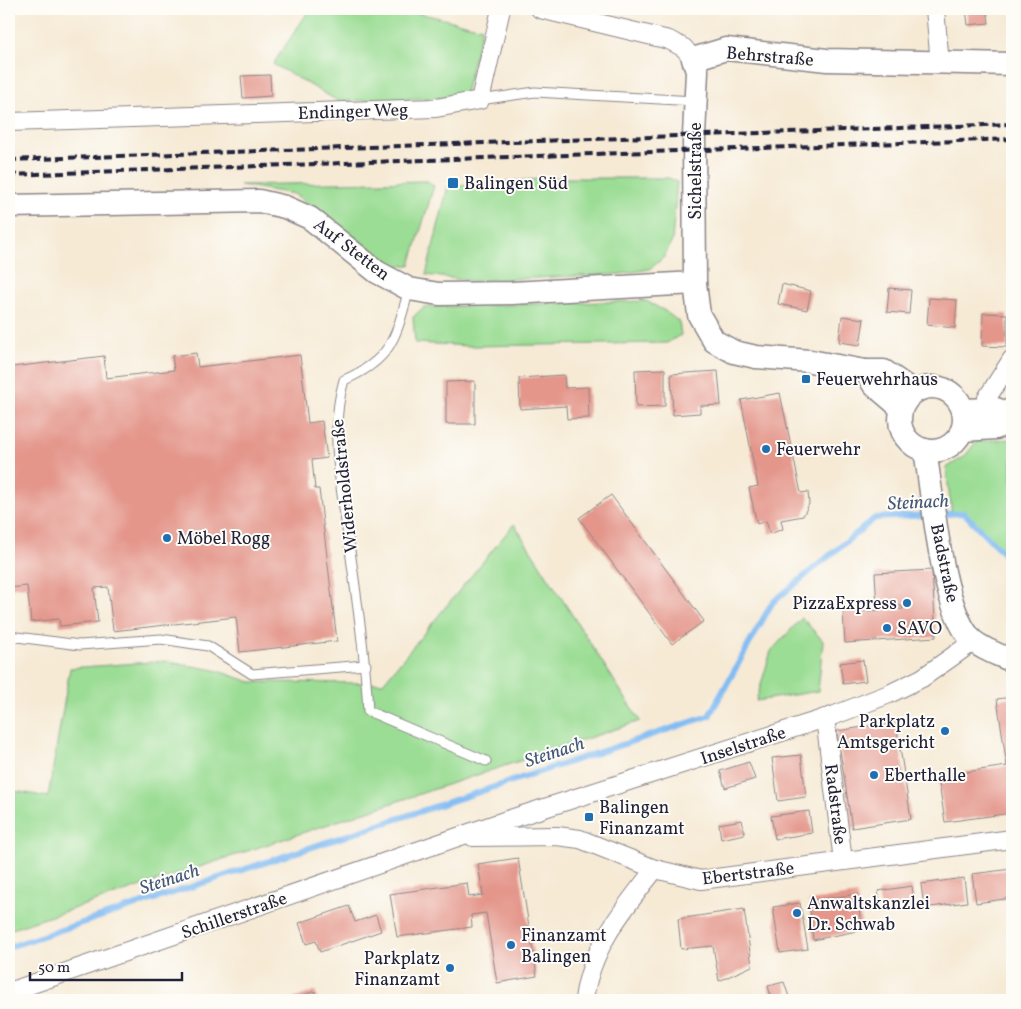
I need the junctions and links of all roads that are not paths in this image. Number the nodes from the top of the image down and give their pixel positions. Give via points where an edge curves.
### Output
1 (501, 9) edge
2 (540, 9) edge
3 (935, 9) edge
4 (693, 60) junction
5 (940, 64) junction
6 (1012, 64) edge
7 (480, 100) junction
8 (695, 101) junction
9 (9, 122) edge
10 (9, 206) edge
11 (695, 283) junction
12 (409, 289) junction
13 (1012, 359) edge
14 (907, 400) junction
15 (987, 409) junction
16 (1012, 415) edge
17 (1012, 419) edge
18 (963, 420) junction
19 (925, 450) junction
20 (9, 636) edge
21 (974, 642) junction
22 (1012, 661) edge
23 (366, 665) junction
24 (825, 718) junction
25 (486, 760) dead end
26 (460, 837) junction
27 (1012, 839) edge
28 (843, 861) junction
29 (654, 869) junction
30 (9, 992) edge
31 (584, 1000) edge

1 - 7 street
2 - 4 street via 669,40 684,48
3 - 5 street
4 - 5 street, Behrstraße via 726,49 827,60
4 - 8 street, Sichelstraße via 697,71
5 - 6 street, Behrstraße
7 - 8 lane, Endinger Weg via 536,92
7 - 9 street, Endinger Weg via 436,108
8 - 11 street, Sichelstraße
10 - 12 street, Auf Stetten via 259,201 285,207 310,218 377,272
11 - 12 street, Auf Stetten via 439,294
11 - 14 street via 699,315 714,341 734,352 756,357 810,361 865,371 874,386
12 - 23 lane, Widerholdstraße via 390,348 355,376 344,380 337,404 337,445
13 - 15 street via 988,398
14 - 18 street via 923,388 937,387 950,393
14 - 19 street via 899,420 903,433 912,444
15 - 16 street
15 - 18 street
17 - 18 street via 996,428
18 - 19 street via 952,443 939,450
19 - 21 street, Badstraße via 948,596 964,630
20 - 23 lane via 80,645 161,639 208,646 252,674
21 - 22 street
21 - 24 street, Inselstraße via 922,678
23 - 25 lane, Widerholdstraße via 368,711
24 - 26 street, Inselstraße
24 - 28 street, Radstraße
26 - 29 street, Ebertstraße via 580,838
26 - 30 street, Schillerstraße
27 - 28 street, Ebertstraße
28 - 29 street, Ebertstraße via 701,880
29 - 31 street via 612,923 586,984

